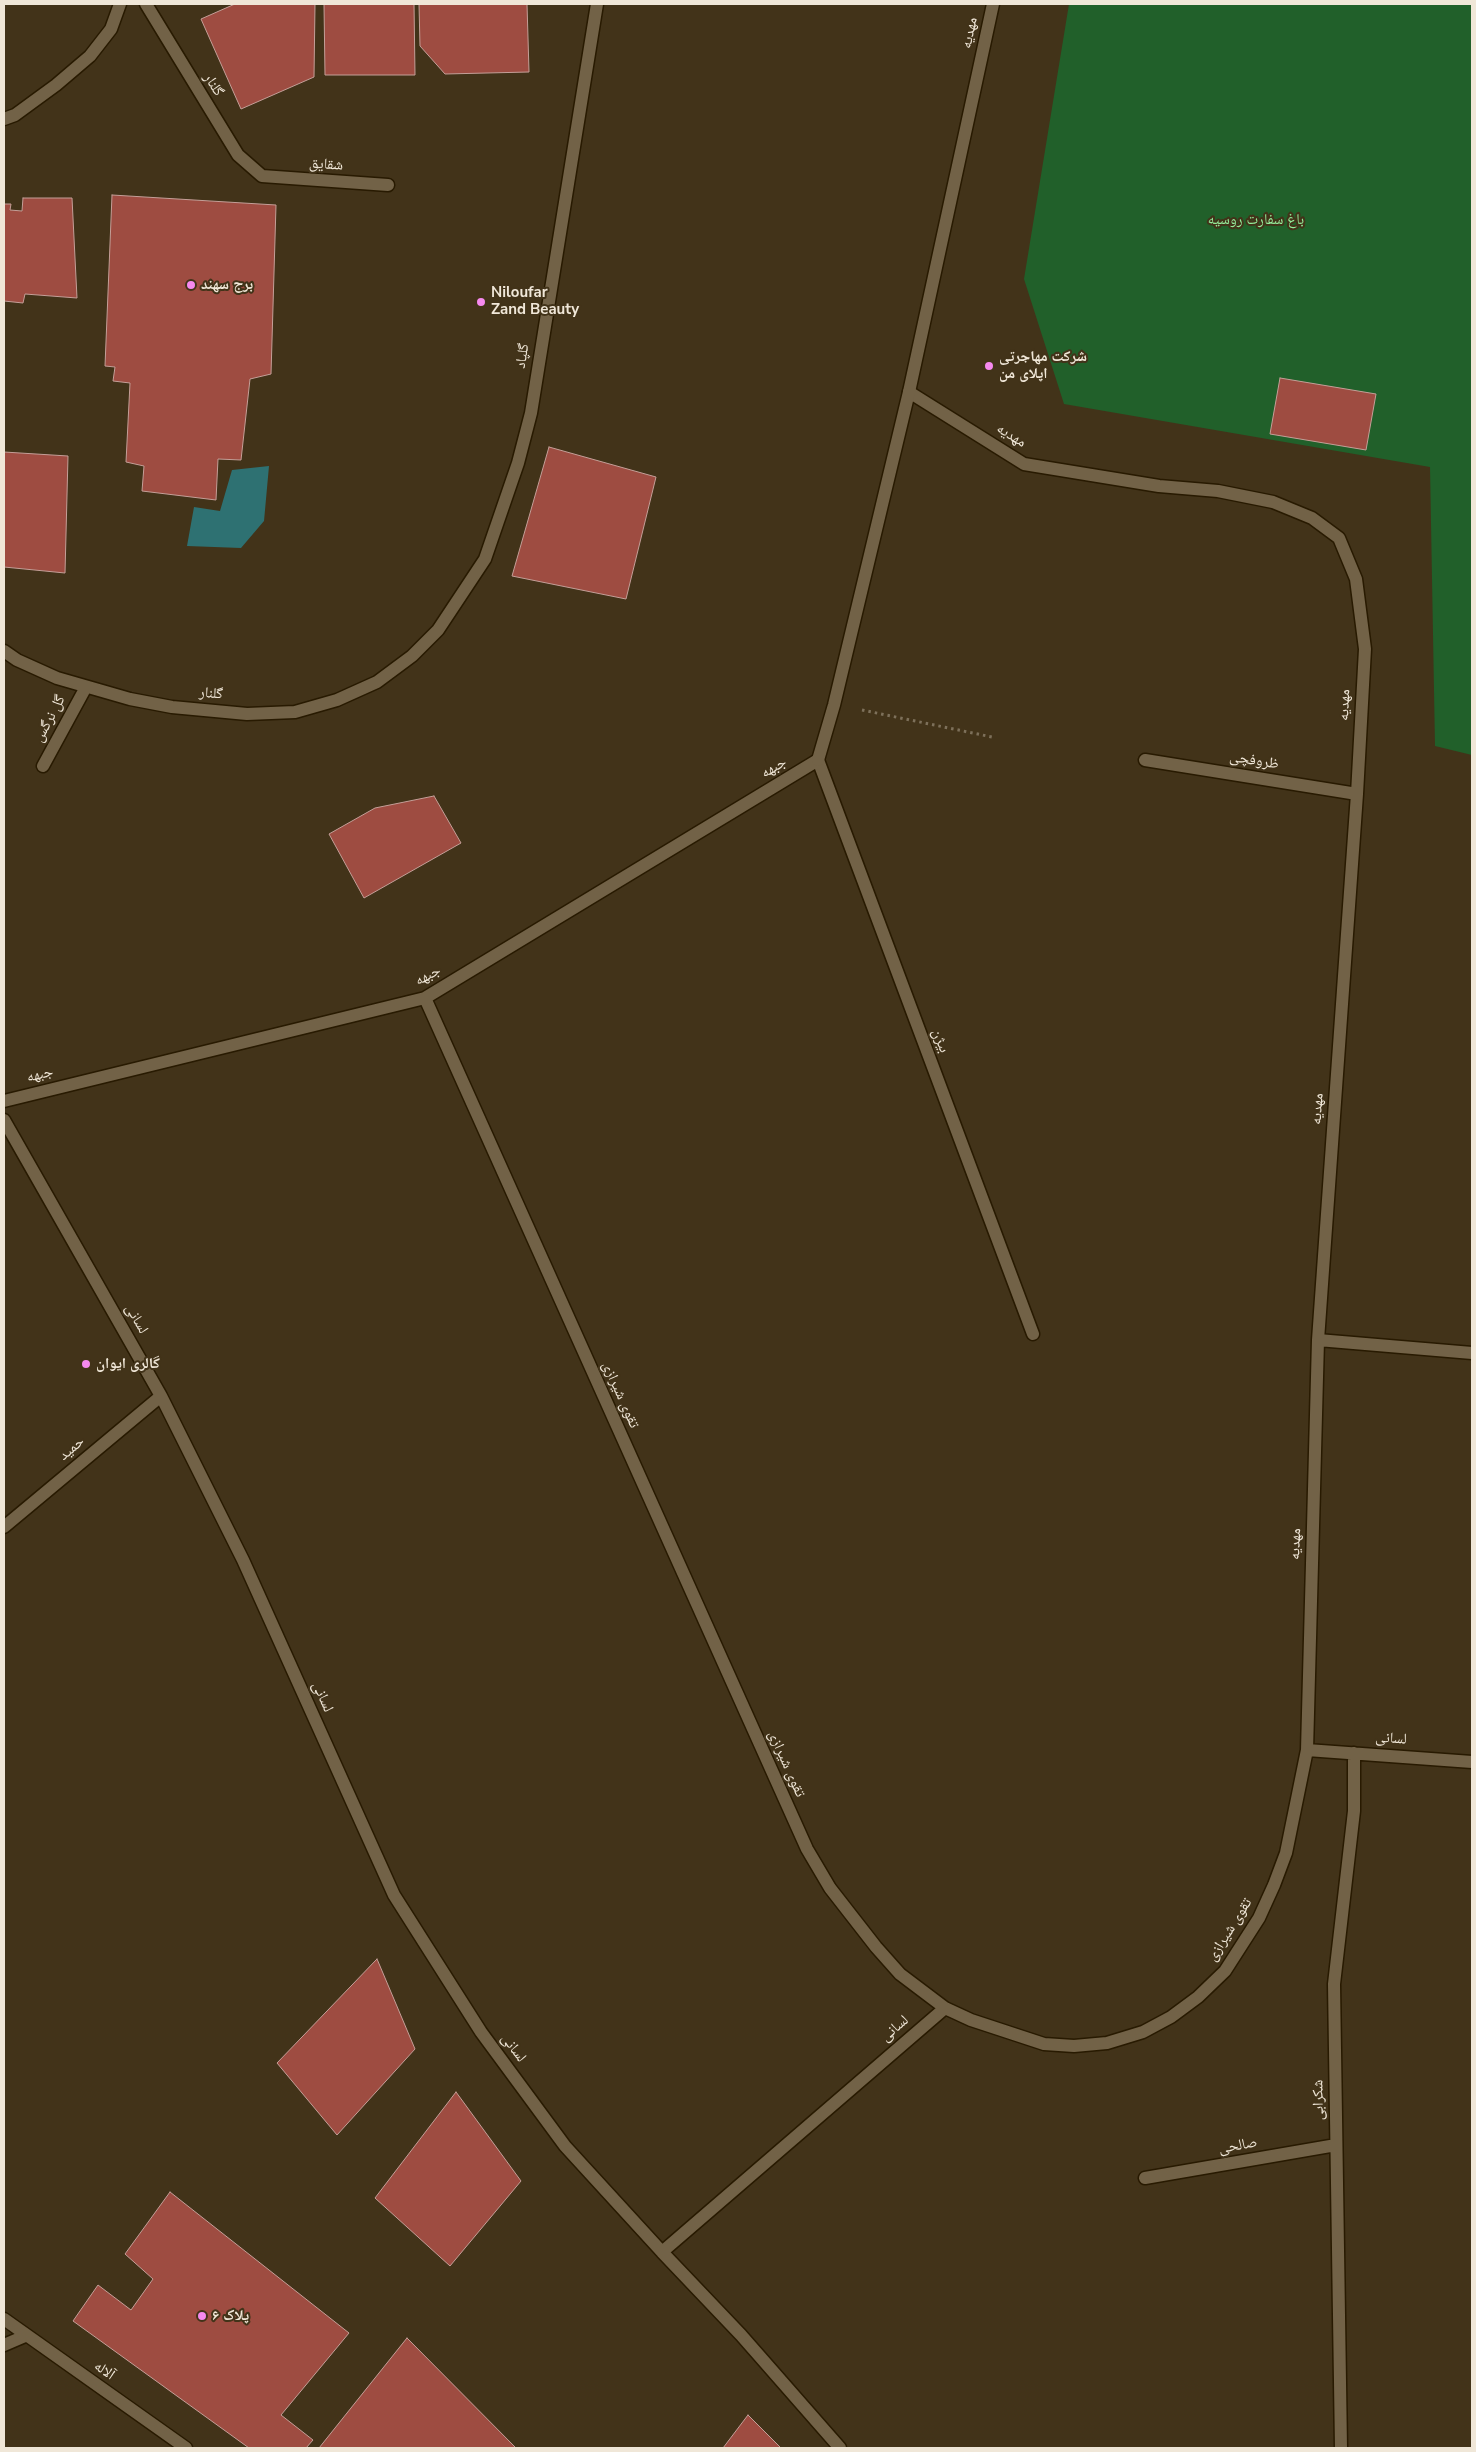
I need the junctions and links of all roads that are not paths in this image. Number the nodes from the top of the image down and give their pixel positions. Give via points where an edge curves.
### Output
1 (120, 4) edge
2 (146, 4) edge
3 (597, 4) edge
4 (993, 4) edge
5 (4, 119) edge
6 (262, 176) joint
7 (388, 186) dead end
8 (909, 392) junction
9 (4, 651) edge
10 (412, 656) joint
11 (86, 687) junction
12 (818, 760) junction
13 (1145, 760) dead end
14 (43, 766) dead end
15 (1357, 794) junction
16 (425, 998) junction
17 (4, 1101) edge
18 (4, 1120) edge
19 (1033, 1334) dead end
20 (1318, 1340) junction
21 (1472, 1353) edge
22 (161, 1396) junction
23 (4, 1527) edge
24 (1307, 1750) junction
25 (1354, 1753) junction
26 (1472, 1762) edge
27 (945, 2008) junction
28 (1336, 2145) junction
29 (1145, 2178) dead end
30 (662, 2252) junction
31 (4, 2319) edge
32 (25, 2336) junction
33 (4, 2345) edge
34 (186, 2448) edge
35 (840, 2448) edge
36 (1341, 2448) edge

1 - 5 street via 111,29 90,56 56,85
2 - 6 street, گلنار via 238,155
3 - 10 street, گلپاد via 531,413 518,463 485,559 438,630
4 - 8 street, مهدیه
6 - 7 street, شقایق
8 - 12 street, مهدیه
8 - 15 street, مهدیه via 1024,464 1159,486 1218,491 1273,502 1312,518 1339,538 1356,579 1364,649
9 - 11 street, گلنار via 57,678
10 - 11 street, گلنار via 377,682 337,700 295,712 247,714 172,707
11 - 14 street, گل نرگس
12 - 16 street, جبهه
12 - 19 street, بیژن
13 - 15 street, ظروفچی
15 - 20 street, مهدیه
16 - 17 street, جبهه
16 - 27 street, تقوی شیرازی via 807,1849 830,1888 876,1947 900,1974
18 - 22 street, لسانی
20 - 21 street
20 - 24 street, مهدیه
22 - 23 street, حمید
22 - 30 street, لسانی via 243,1560 394,1895 481,2032 565,2146
24 - 25 street, لسانی
24 - 27 street, تقوی شیرازی via 1286,1853 1259,1918 1225,1971 1171,2017 1143,2032 1107,2043 1074,2046 1044,2044 970,2020
25 - 26 street, لسانی
25 - 28 street, شکرابی via 1354,1811 1334,1984
27 - 30 street, لسانی
28 - 29 street, صالحی
28 - 36 street, شکرابی
30 - 35 street, لسانی via 741,2335
31 - 32 street, آلاله
32 - 33 street
32 - 34 street, آلاله

